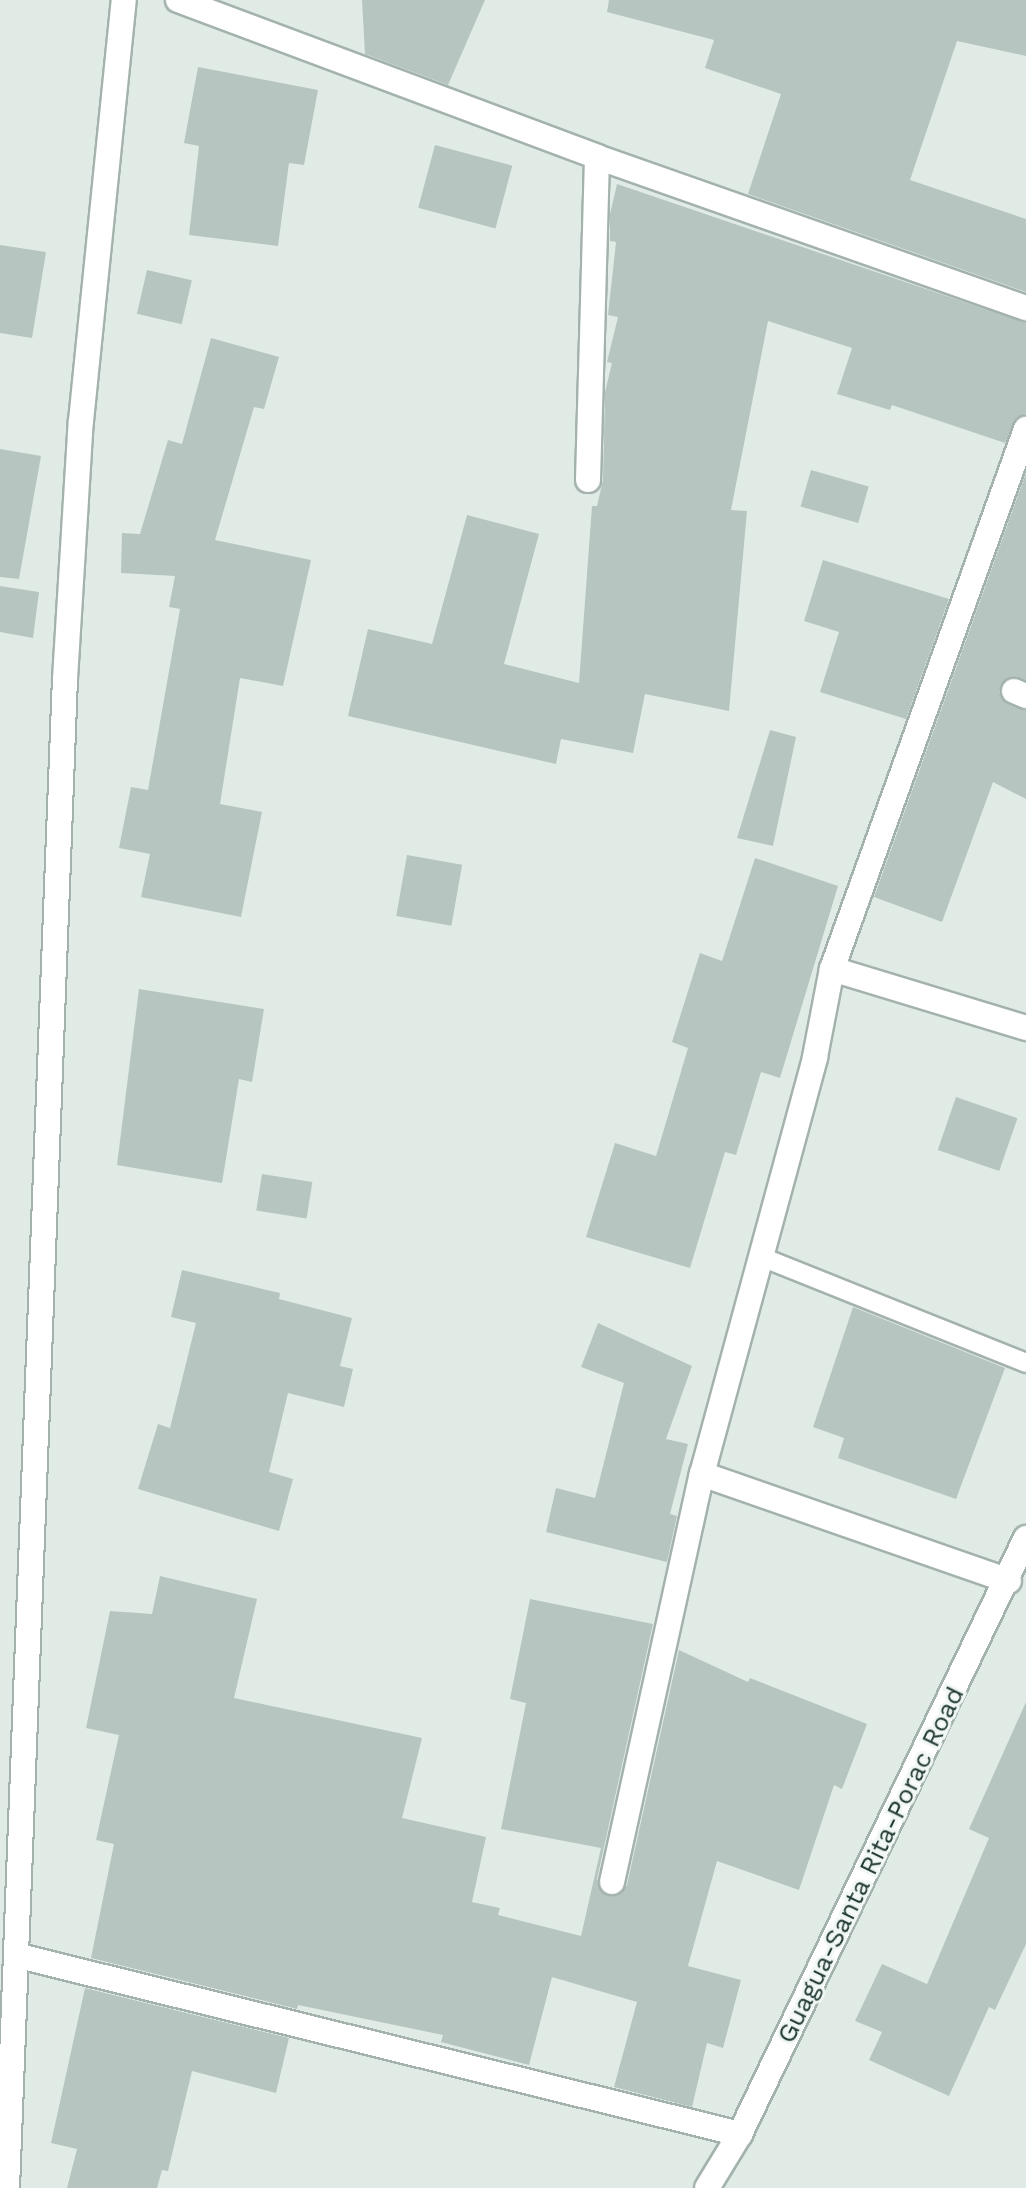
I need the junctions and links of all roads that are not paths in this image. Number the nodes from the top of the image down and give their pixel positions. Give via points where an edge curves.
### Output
1 (124, 0) edge
2 (178, 0) edge
3 (597, 157) junction
4 (1026, 308) edge
5 (1026, 429) edge
6 (588, 480) dead end
7 (832, 969) junction
8 (1026, 1028) edge
9 (759, 1256) junction
10 (1026, 1363) edge
11 (702, 1474) junction
12 (1026, 1538) edge
13 (1009, 1581) junction
14 (612, 1882) dead end
15 (19, 1956) junction
16 (740, 2134) junction
17 (5, 2171) edge
18 (707, 2188) edge

1 - 15 street via 81,421 65,679 25,1646
2 - 3 street
3 - 4 street
3 - 6 street
5 - 7 street
7 - 8 street
7 - 9 street via 815,1057
9 - 10 lane
9 - 11 street
11 - 13 street
11 - 14 street
12 - 13 street, Guagua-Santa Rita-Porac Road
13 - 16 street, Guagua-Santa Rita-Porac Road
15 - 16 street
15 - 17 street
16 - 18 street, Guagua-Santa Rita-Porac Road

